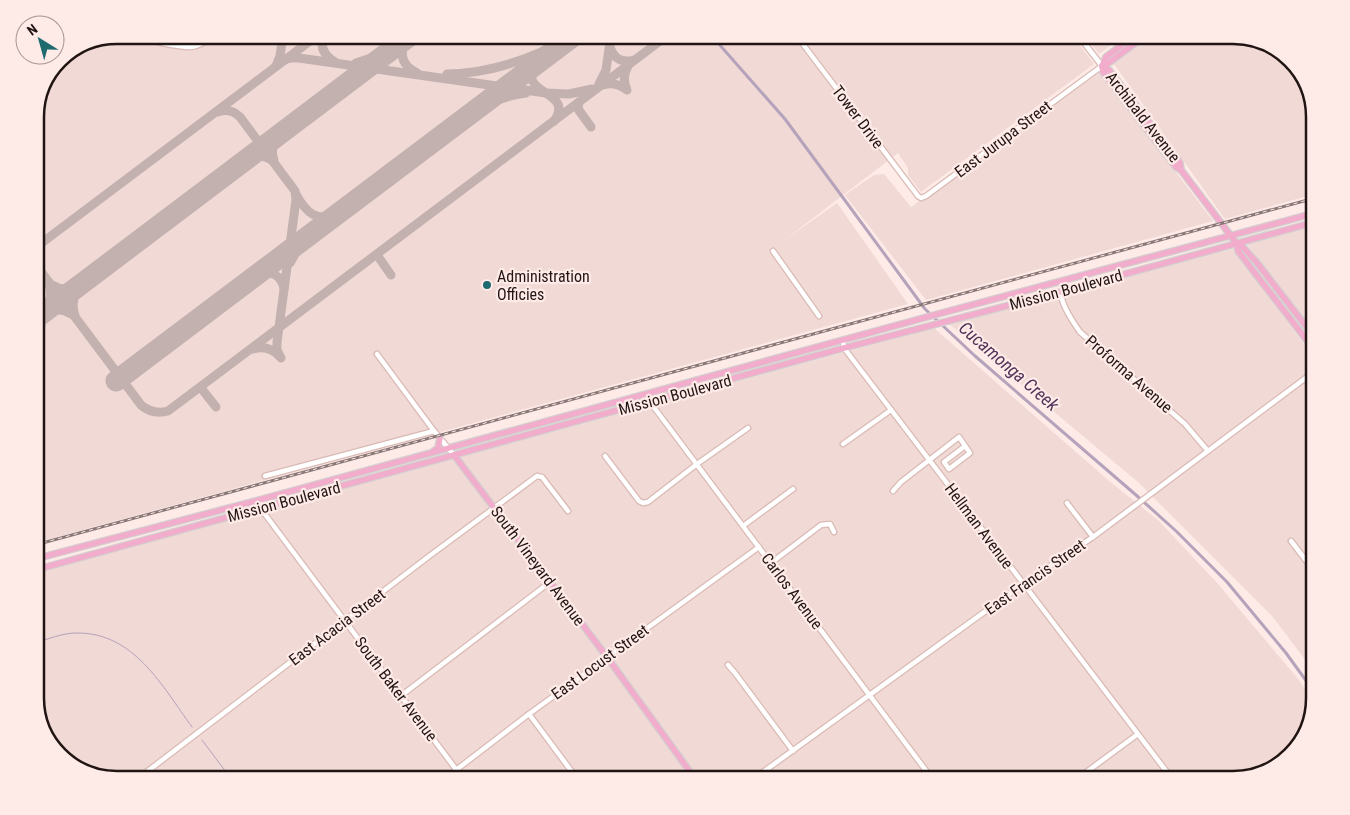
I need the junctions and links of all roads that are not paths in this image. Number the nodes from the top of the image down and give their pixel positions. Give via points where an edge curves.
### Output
1 (171, 44) edge
2 (194, 44) edge
3 (198, 44) edge
4 (803, 44) edge
5 (1085, 44) edge
6 (1123, 44) edge
7 (1134, 44) edge
8 (191, 47) junction
9 (1102, 66) junction
10 (1124, 99) junction
11 (1137, 107) junction
12 (1181, 170) junction
13 (921, 198) joint
14 (1306, 215) edge
15 (1306, 225) edge
16 (1223, 226) junction
17 (1231, 236) junction
18 (1254, 239) junction
19 (1208, 242) junction
20 (1237, 244) junction
21 (773, 251) dead end
22 (1248, 252) junction
23 (1060, 292) junction
24 (819, 316) dead end
25 (1306, 326) edge
26 (1306, 340) edge
27 (843, 341) junction
28 (844, 348) junction
29 (377, 354) dead end
30 (1306, 378) edge
31 (650, 402) junction
32 (891, 410) junction
33 (748, 428) dead end
34 (434, 431) junction
35 (440, 438) junction
36 (841, 446) dead end
37 (965, 446) junction
38 (448, 448) junction
39 (1208, 450) junction
40 (433, 452) junction
41 (454, 455) junction
42 (605, 456) dead end
43 (930, 461) junction
44 (697, 464) junction
45 (265, 476) dead end
46 (793, 489) dead end
47 (893, 491) dead end
48 (259, 500) junction
49 (1067, 503) dead end
50 (494, 507) junction
51 (262, 508) junction
52 (568, 512) dead end
53 (743, 526) junction
54 (834, 532) dead end
55 (1093, 537) junction
56 (1291, 541) dead end
57 (759, 547) junction
58 (44, 558) edge
59 (1306, 560) edge
60 (771, 562) junction
61 (44, 568) edge
62 (550, 582) junction
63 (1023, 584) junction
64 (345, 621) junction
65 (606, 657) junction
66 (728, 665) dead end
67 (402, 695) junction
68 (870, 696) junction
69 (529, 714) junction
70 (1138, 734) junction
71 (793, 751) junction
72 (457, 770) joint
73 (148, 771) edge
74 (571, 771) edge
75 (689, 771) edge
76 (765, 771) edge
77 (926, 771) edge
78 (1088, 771) edge
79 (1166, 771) edge

1 - 8 street
2 - 8 street
3 - 8 street
4 - 13 street, Tower Drive
5 - 9 street, Archibald Avenue
6 - 9 main road via 1106,56
7 - 9 main road
9 - 10 main road, Archibald Avenue
9 - 11 main road, Archibald Avenue via 1109,70
9 - 13 street, East Jurupa Street
10 - 11 main road
10 - 12 main road, Archibald Avenue
11 - 12 main road, Archibald Avenue via 1180,163
12 - 16 main road, Archibald Avenue
14 - 17 main road, Mission Boulevard
15 - 18 main road, Mission Boulevard
16 - 17 main road, Archibald Avenue
16 - 19 main road via 1221,236
17 - 19 main road, Mission Boulevard
17 - 20 main road, Archibald Avenue
18 - 20 main road, Mission Boulevard
18 - 22 main road via 1246,244
19 - 27 main road, Mission Boulevard
20 - 22 main road
20 - 23 main road, Mission Boulevard
20 - 26 main road via 1242,257
21 - 24 street
22 - 25 main road
23 - 28 main road, Mission Boulevard
23 - 39 street, Proforma Avenue via 1070,319 1080,332 1185,424
27 - 28 street, Hellman Avenue
27 - 38 main road, Mission Boulevard
28 - 31 main road, Mission Boulevard
28 - 32 street, Hellman Avenue
29 - 34 street, South Vineyard Avenue
30 - 39 street, East Francis Street
31 - 41 main road, Mission Boulevard
31 - 44 street, Carlos Avenue
32 - 36 street
32 - 43 street, Hellman Avenue
33 - 44 street
34 - 35 street, South Vineyard Avenue
34 - 45 street
35 - 38 street, South Vineyard Avenue
35 - 40 main road via 438,448
37 - 37 street via 970,453 949,468 944,462
37 - 43 street via 959,437
38 - 40 main road, Mission Boulevard
38 - 41 street, South Vineyard Avenue
39 - 55 street, East Francis Street
40 - 48 main road, Mission Boulevard
41 - 50 main road, South Vineyard Avenue
41 - 51 main road, Mission Boulevard
42 - 44 street via 643,503
43 - 47 street
43 - 63 street, Hellman Avenue
44 - 53 street, Carlos Avenue
46 - 53 street
48 - 51 street, South Baker Avenue
48 - 58 main road, Mission Boulevard
49 - 55 street
50 - 52 street, East Acacia Street via 540,476
50 - 62 main road, South Vineyard Avenue
50 - 64 street, East Acacia Street
51 - 61 main road, Mission Boulevard
51 - 64 street, South Baker Avenue
53 - 57 street, Carlos Avenue
54 - 60 street via 830,524 821,525
55 - 63 street, East Francis Street
56 - 59 street
57 - 60 street, Carlos Avenue
57 - 65 street, East Locust Street
60 - 68 street, Carlos Avenue
62 - 65 main road, South Vineyard Avenue
62 - 67 street
63 - 68 street, East Francis Street
63 - 70 street, Hellman Avenue
64 - 67 street, South Baker Avenue
64 - 73 street, East Acacia Street
65 - 69 street, East Locust Street
65 - 75 main road, South Vineyard Avenue
66 - 71 street
67 - 72 street, South Baker Avenue
68 - 71 street, East Francis Street
68 - 77 street, Carlos Avenue
69 - 72 street, East Locust Street
69 - 74 street
70 - 78 street
70 - 79 street, Hellman Avenue
71 - 76 street, East Francis Street

